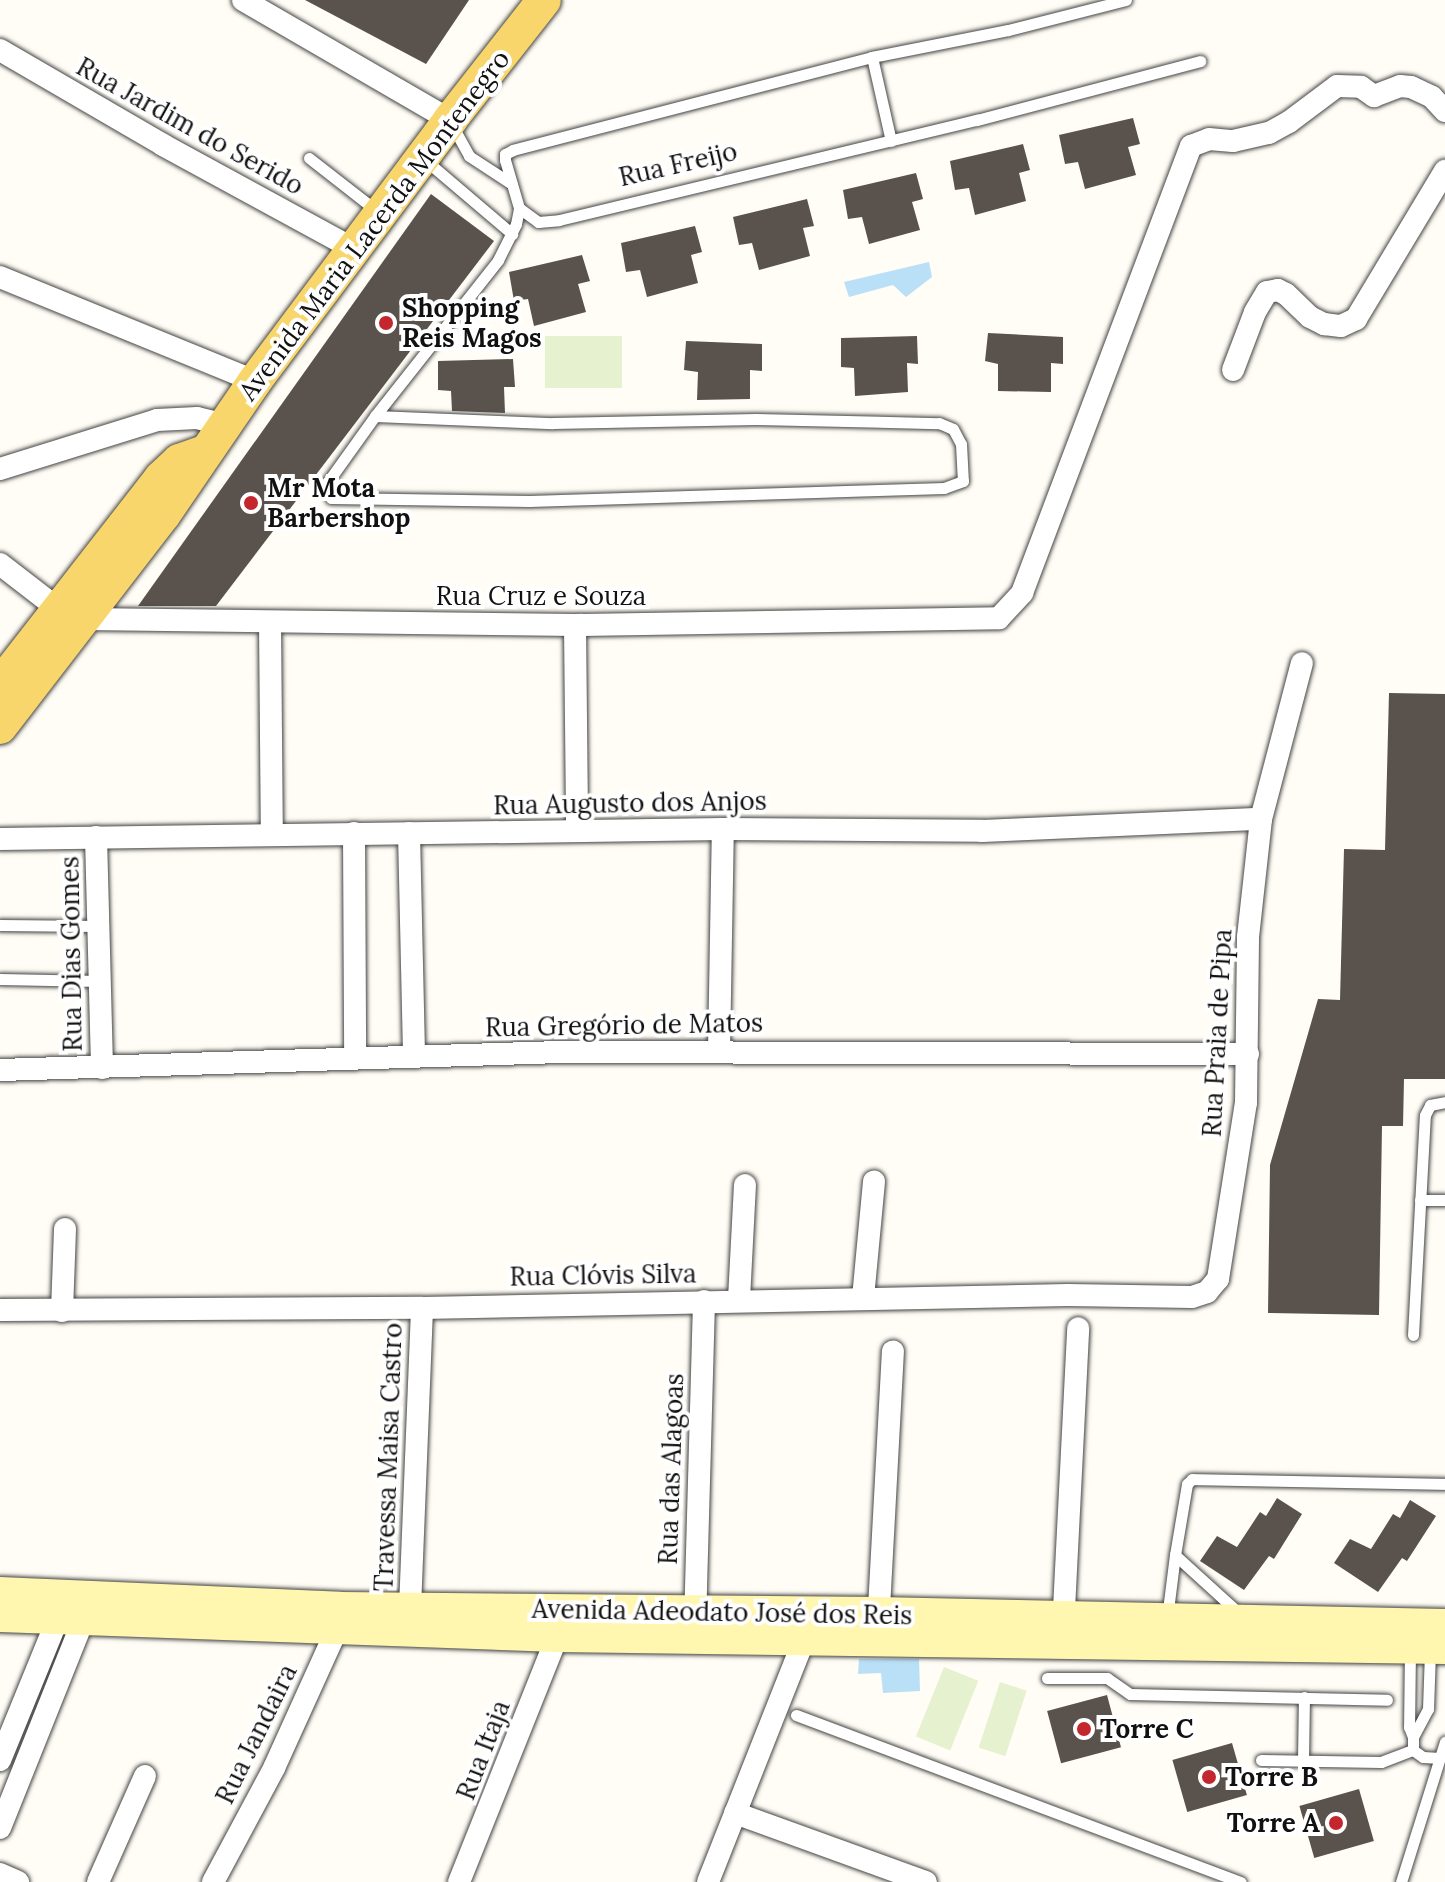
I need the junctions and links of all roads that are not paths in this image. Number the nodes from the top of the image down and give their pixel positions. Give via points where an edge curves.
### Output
1 (243, 0) edge
2 (544, 0) edge
3 (1126, 0) edge
4 (267, 7) edge
5 (0, 50) edge
6 (872, 57) junction
7 (1200, 61) dead end
8 (1445, 111) edge
9 (450, 120) junction
10 (891, 141) junction
11 (309, 158) dead end
12 (422, 158) junction
13 (1445, 171) edge
14 (512, 184) junction
15 (519, 208) junction
16 (380, 214) junction
17 (512, 234) junction
18 (354, 249) junction
19 (0, 277) edge
20 (1233, 370) dead end
21 (255, 381) junction
22 (375, 416) junction
23 (215, 438) junction
24 (0, 469) edge
25 (0, 564) edge
26 (70, 614) junction
27 (270, 622) junction
28 (575, 625) junction
29 (1302, 663) dead end
30 (0, 685) edge
31 (0, 727) edge
32 (1261, 819) junction
33 (723, 829) junction
34 (577, 831) junction
35 (272, 833) junction
36 (354, 833) junction
37 (409, 833) junction
38 (96, 837) junction
39 (0, 839) edge
40 (0, 925) edge
41 (99, 926) junction
42 (0, 979) edge
43 (100, 981) junction
44 (719, 1051) junction
45 (1248, 1054) junction
46 (355, 1056) junction
47 (414, 1057) junction
48 (102, 1068) junction
49 (0, 1070) edge
50 (1445, 1102) edge
51 (874, 1182) dead end
52 (745, 1185) dead end
53 (1420, 1200) junction
54 (1445, 1200) edge
55 (65, 1229) dead end
56 (1207, 1292) joint
57 (863, 1298) junction
58 (739, 1299) junction
59 (704, 1301) junction
60 (422, 1308) junction
61 (0, 1310) edge
62 (62, 1311) junction
63 (1078, 1328) dead end
64 (1413, 1335) dead end
65 (893, 1351) dead end
66 (1445, 1484) edge
67 (1175, 1555) junction
68 (0, 1592) edge
69 (75, 1607) junction
70 (410, 1608) junction
71 (0, 1617) edge
72 (338, 1618) junction
73 (1167, 1619) junction
74 (1248, 1620) junction
75 (695, 1624) junction
76 (807, 1626) junction
77 (878, 1626) junction
78 (1063, 1629) junction
79 (1293, 1634) junction
80 (557, 1637) junction
81 (1432, 1643) edge
82 (1047, 1678) dead end
83 (1304, 1697) junction
84 (1387, 1700) dead end
85 (796, 1715) dead end
86 (1413, 1737) junction
87 (1445, 1742) edge
88 (1413, 1750) junction
89 (1440, 1758) junction
90 (0, 1760) edge
91 (1261, 1760) dead end
92 (1303, 1760) junction
93 (145, 1776) dead end
94 (735, 1813) junction
95 (0, 1828) edge
96 (0, 1874) edge
97 (18, 1882) edge
98 (98, 1882) edge
99 (213, 1882) edge
100 (459, 1882) edge
101 (708, 1882) edge
102 (926, 1882) edge
103 (1241, 1882) edge
104 (1401, 1882) edge

1 - 4 street
2 - 9 main road, Avenida Maria Lacerda Montenegro
3 - 6 lane
4 - 9 street
5 - 18 street, Rua Jardim do Serido
6 - 10 lane
6 - 14 lane via 513,150 505,154
7 - 10 lane, Rua Freijo
8 - 28 street, Rua Cruz e Souza via 1411,87 1374,96 1361,87 1337,86 1269,133 1191,146 1022,593 999,618
9 - 12 main road, Avenida Maria Lacerda Montenegro
9 - 14 lane via 469,156
10 - 15 lane, Rua Freijo via 559,220 538,222
11 - 16 lane
12 - 16 main road, Avenida Maria Lacerda Montenegro
12 - 17 lane
13 - 20 street via 1356,319 1341,326 1324,324 1286,294 1267,292
14 - 15 lane
15 - 17 lane
16 - 18 main road, Avenida Maria Lacerda Montenegro
17 - 22 lane via 498,260
18 - 21 main road, Avenida Maria Lacerda Montenegro
19 - 21 street
21 - 23 main road, Avenida Maria Lacerda Montenegro
22 - 22 lane via 327,483 331,498 529,501 944,488 963,481 961,444 953,429 939,423 553,423
23 - 24 street via 197,418 157,420
23 - 26 main road, Avenida Maria Lacerda Montenegro via 161,478
25 - 26 street
26 - 27 street, Rua Cruz e Souza
26 - 30 main road, Avenida Maria Lacerda Montenegro
26 - 31 main road, Avenida Maria Lacerda Montenegro
27 - 28 street, Rua Cruz e Souza
27 - 35 street
28 - 34 street
29 - 32 street, Rua Praia de Pipa
32 - 33 street, Rua Augusto dos Anjos via 982,831
32 - 45 street, Rua Praia de Pipa via 1248,937
33 - 34 street, Rua Augusto dos Anjos
33 - 44 street
34 - 37 street, Rua Augusto dos Anjos
35 - 36 street, Rua Augusto dos Anjos
35 - 38 street, Rua Augusto dos Anjos
36 - 37 street, Rua Augusto dos Anjos
36 - 46 street
37 - 47 street
38 - 39 street, Rua Augusto dos Anjos
38 - 41 street, Rua Dias Gomes
40 - 41 lane
41 - 43 street, Rua Dias Gomes
42 - 43 lane
43 - 48 street, Rua Dias Gomes
44 - 45 street, Rua Gregório de Matos
44 - 47 street, Rua Gregório de Matos
45 - 56 street, Rua Praia de Pipa via 1229,1220 1218,1279
46 - 47 street, Rua Gregório de Matos
46 - 48 street, Rua Gregório de Matos
48 - 49 street, Rua Gregório de Matos
50 - 53 lane via 1430,1105 1425,1115
51 - 57 street
52 - 58 street
53 - 54 lane
53 - 64 lane
55 - 62 street
56 - 57 street, Rua Clóvis Silva via 1192,1297
57 - 58 street, Rua Clóvis Silva
58 - 59 street, Rua Clóvis Silva
59 - 60 street, Rua Clóvis Silva
59 - 75 street, Rua das Alagoas
60 - 62 street, Rua Clóvis Silva
60 - 70 street, Travessa Maisa Castro
61 - 62 street, Rua Clóvis Silva
63 - 78 street
65 - 77 street
66 - 67 lane via 1192,1479
67 - 73 lane
67 - 74 lane
68 - 69 main road, Avenida Adeodato José dos Reis
69 - 71 main road, Avenida Adeodato José dos Reis
69 - 72 main road, Avenida Adeodato José dos Reis
69 - 90 street
69 - 95 street
70 - 72 main road, Avenida Adeodato José dos Reis
70 - 75 main road, Avenida Adeodato José dos Reis
72 - 80 main road, Avenida Adeodato José dos Reis
72 - 99 street, Rua Jandaira via 274,1768
73 - 74 main road, Avenida Adeodato José dos Reis
73 - 78 main road, Avenida Adeodato José dos Reis
74 - 79 main road, Avenida Adeodato José dos Reis
75 - 76 main road, Avenida Adeodato José dos Reis
75 - 80 main road, Avenida Adeodato José dos Reis
76 - 77 main road, Avenida Adeodato José dos Reis
76 - 94 street
77 - 78 main road, Avenida Adeodato José dos Reis
78 - 79 main road, Avenida Adeodato José dos Reis
79 - 81 main road, Avenida Adeodato José dos Reis
79 - 81 main road, Avenida Adeodato José dos Reis
80 - 100 street, Rua Itaja
81 - 86 lane via 1409,1727
81 - 86 lane via 1428,1709
82 - 83 lane via 1107,1678 1130,1694
83 - 84 lane
83 - 92 lane
85 - 103 lane
86 - 88 lane
87 - 89 lane
88 - 89 lane
88 - 92 lane via 1381,1762
89 - 104 lane
91 - 92 lane
93 - 98 street
94 - 101 street
94 - 102 street
96 - 97 street

